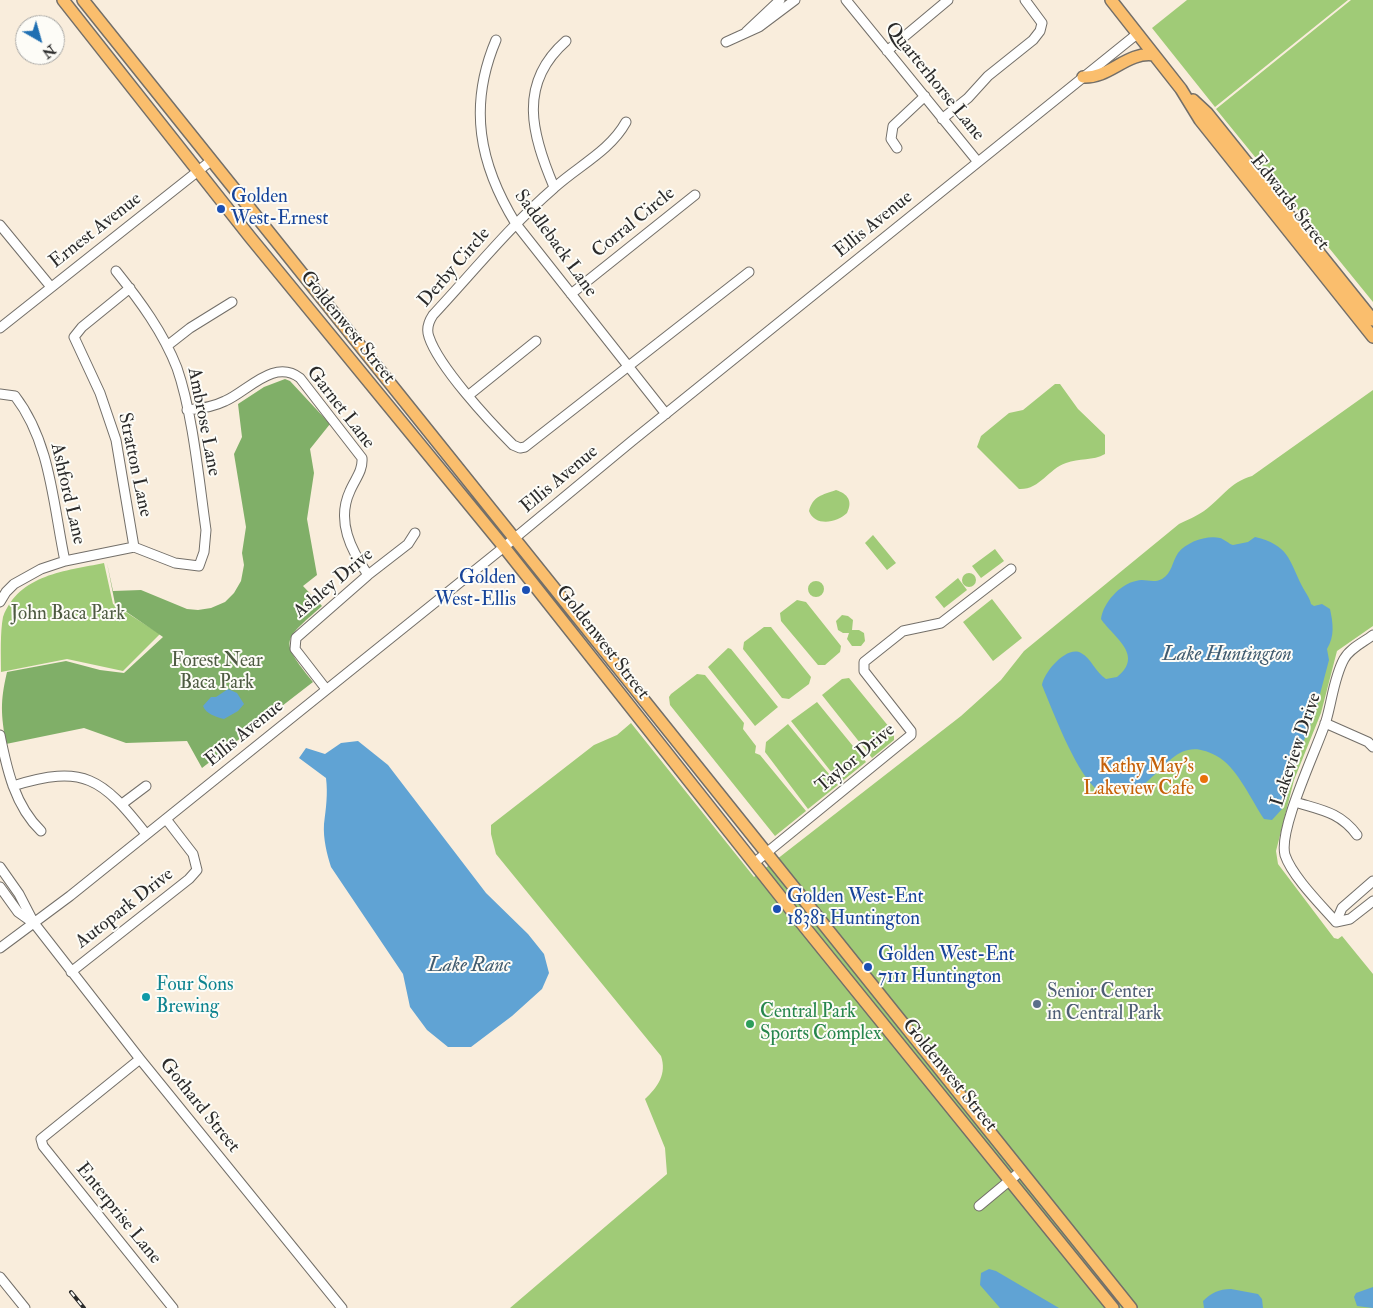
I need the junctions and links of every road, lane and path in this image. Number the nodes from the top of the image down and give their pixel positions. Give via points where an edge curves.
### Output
1 (63, 0) edge
2 (83, 0) edge
3 (780, 0) edge
4 (795, 0) edge
5 (846, 0) edge
6 (948, 0) edge
7 (1025, 0) edge
8 (1111, 0) edge
9 (1137, 34) junction
10 (740, 38) junction
11 (496, 40) dead end
12 (566, 41) dead end
13 (726, 42) dead end
14 (887, 51) junction
15 (1154, 56) junction
16 (1083, 77) junction
17 (1181, 89) junction
18 (925, 96) junction
19 (942, 119) junction
20 (626, 122) dead end
21 (897, 148) dead end
22 (212, 160) junction
23 (978, 162) junction
24 (199, 170) junction
25 (554, 187) junction
26 (694, 195) dead end
27 (516, 224) junction
28 (0, 225) edge
29 (116, 272) dead end
30 (748, 272) dead end
31 (51, 287) junction
32 (130, 288) junction
33 (571, 294) junction
34 (232, 302) dead end
35 (1373, 320) edge
36 (0, 328) edge
37 (1373, 337) edge
38 (536, 341) dead end
39 (167, 346) junction
40 (628, 367) junction
41 (0, 394) edge
42 (469, 395) junction
43 (187, 410) junction
44 (666, 414) junction
45 (415, 533) dead end
46 (515, 538) junction
47 (134, 547) junction
48 (504, 547) junction
49 (66, 561) junction
50 (1011, 569) dead end
51 (368, 575) junction
52 (3, 589) edge
53 (0, 602) edge
54 (1373, 635) edge
55 (326, 689) junction
56 (1325, 723) junction
57 (0, 735) edge
58 (1373, 747) edge
59 (13, 786) junction
60 (146, 786) dead end
61 (1295, 802) junction
62 (122, 804) junction
63 (166, 819) junction
64 (41, 831) dead end
65 (146, 834) junction
66 (1358, 835) dead end
67 (767, 853) junction
68 (754, 863) junction
69 (0, 867) edge
70 (1373, 881) edge
71 (0, 887) edge
72 (1373, 901) edge
73 (1342, 908) junction
74 (1325, 909) junction
75 (1336, 922) junction
76 (34, 924) junction
77 (0, 948) edge
78 (822, 948) junction
79 (71, 972) junction
80 (888, 1005) junction
81 (877, 1014) junction
82 (140, 1059) junction
83 (949, 1080) junction
84 (1022, 1171) junction
85 (1010, 1180) junction
86 (979, 1206) dead end
87 (0, 1276) edge
88 (25, 1308) edge
89 (173, 1308) edge
90 (342, 1308) edge
91 (1113, 1308) edge
92 (1131, 1308) edge

1 - 24 main road, Goldenwest Street
2 - 22 main road, Goldenwest Street
3 - 10 street
4 - 10 street
5 - 14 street, Quarterhorse Lane
6 - 14 street
7 - 19 street via 1042,23 1040,31
8 - 9 main road, Edwards Street
9 - 15 main road, Edwards Street
9 - 16 street, Ellis Avenue
10 - 13 street
11 - 27 street, Saddleback Lane via 486,62 481,96 483,148 501,199
12 - 25 street via 555,50 542,70 536,86 533,113 540,153
14 - 18 street, Quarterhorse Lane
15 - 16 main road via 1138,56 1094,78
15 - 17 main road, Edwards Street
16 - 23 street, Ellis Avenue
17 - 35 main road, Edwards Street via 1207,113
17 - 37 main road, Edwards Street via 1200,120
18 - 19 street, Quarterhorse Lane
18 - 21 street via 892,126 890,139
19 - 23 street, Quarterhorse Lane
20 - 25 street, Derby Circle via 619,135 605,148
22 - 24 street, Ernest Avenue
22 - 46 main road, Goldenwest Street
23 - 44 street, Ellis Avenue
24 - 31 street, Ernest Avenue
24 - 48 main road, Goldenwest Street
25 - 27 street, Derby Circle
26 - 33 street, Corral Circle
27 - 33 street, Saddleback Lane
27 - 42 street, Derby Circle via 429,321 428,335 436,352
28 - 31 street
29 - 32 street, Ambrose Lane
30 - 40 street
31 - 36 street, Ernest Avenue
32 - 39 street, Ambrose Lane
32 - 47 street, Stratton Lane via 74,337 100,393 116,440
33 - 40 street, Saddleback Lane
34 - 39 street
38 - 42 street
39 - 43 street, Ambrose Lane via 183,386
40 - 42 street, Derby Circle via 520,448 513,445
40 - 44 street, Saddleback Lane
41 - 49 street, Ashford Lane via 15,396 36,434 47,464
43 - 47 street, Ambrose Lane via 206,530 200,566 175,563
43 - 51 street, Garnet Lane via 225,401 271,374 291,372 308,388 362,458 361,471 346,502 345,522 352,549
44 - 46 street, Ellis Avenue
45 - 51 street, Ashley Drive via 408,544
46 - 48 street, Ellis Avenue
46 - 67 main road, Goldenwest Street
47 - 49 street
48 - 55 street, Ellis Avenue
48 - 68 main road, Goldenwest Street
49 - 52 street via 28,574
50 - 67 street, Taylor Drive via 941,623 903,631 864,662 864,671 911,735
51 - 55 street, Ashley Drive via 296,638 295,649
52 - 53 street
54 - 56 street, Lakeview Drive via 1345,656
55 - 63 street, Ellis Avenue
56 - 58 street
56 - 61 street, Lakeview Drive
57 - 59 street
59 - 62 street via 44,776 67,775 104,788
59 - 64 street via 22,808
60 - 62 street
61 - 66 street via 1339,816
61 - 74 street, Lakeview Drive via 1285,840 1285,855
62 - 65 street
63 - 65 street, Ellis Avenue
63 - 79 street, Autopark Drive via 193,854 197,870
65 - 76 street, Ellis Avenue
67 - 68 street, Taylor Drive
67 - 80 main road, Goldenwest Street
68 - 78 main road, Goldenwest Street
69 - 76 street, Gothard Street
70 - 73 street
71 - 76 street, Gothard Street via 18,912
72 - 75 street via 1350,919
73 - 74 street
73 - 75 street
74 - 75 street
76 - 77 street, Ellis Avenue
76 - 79 street, Gothard Street
78 - 80 main road via 845,963 877,1002
78 - 81 main road, Goldenwest Street
79 - 82 street, Gothard Street
80 - 83 main road, Goldenwest Street
81 - 83 main road via 891,1018 926,1062
81 - 85 main road, Goldenwest Street
82 - 89 street, Enterprise Lane via 41,1139 43,1146
82 - 90 street, Gothard Street
83 - 84 main road, Goldenwest Street
84 - 85 street
84 - 92 main road, Goldenwest Street
85 - 86 street
85 - 91 main road, Goldenwest Street
87 - 88 street

